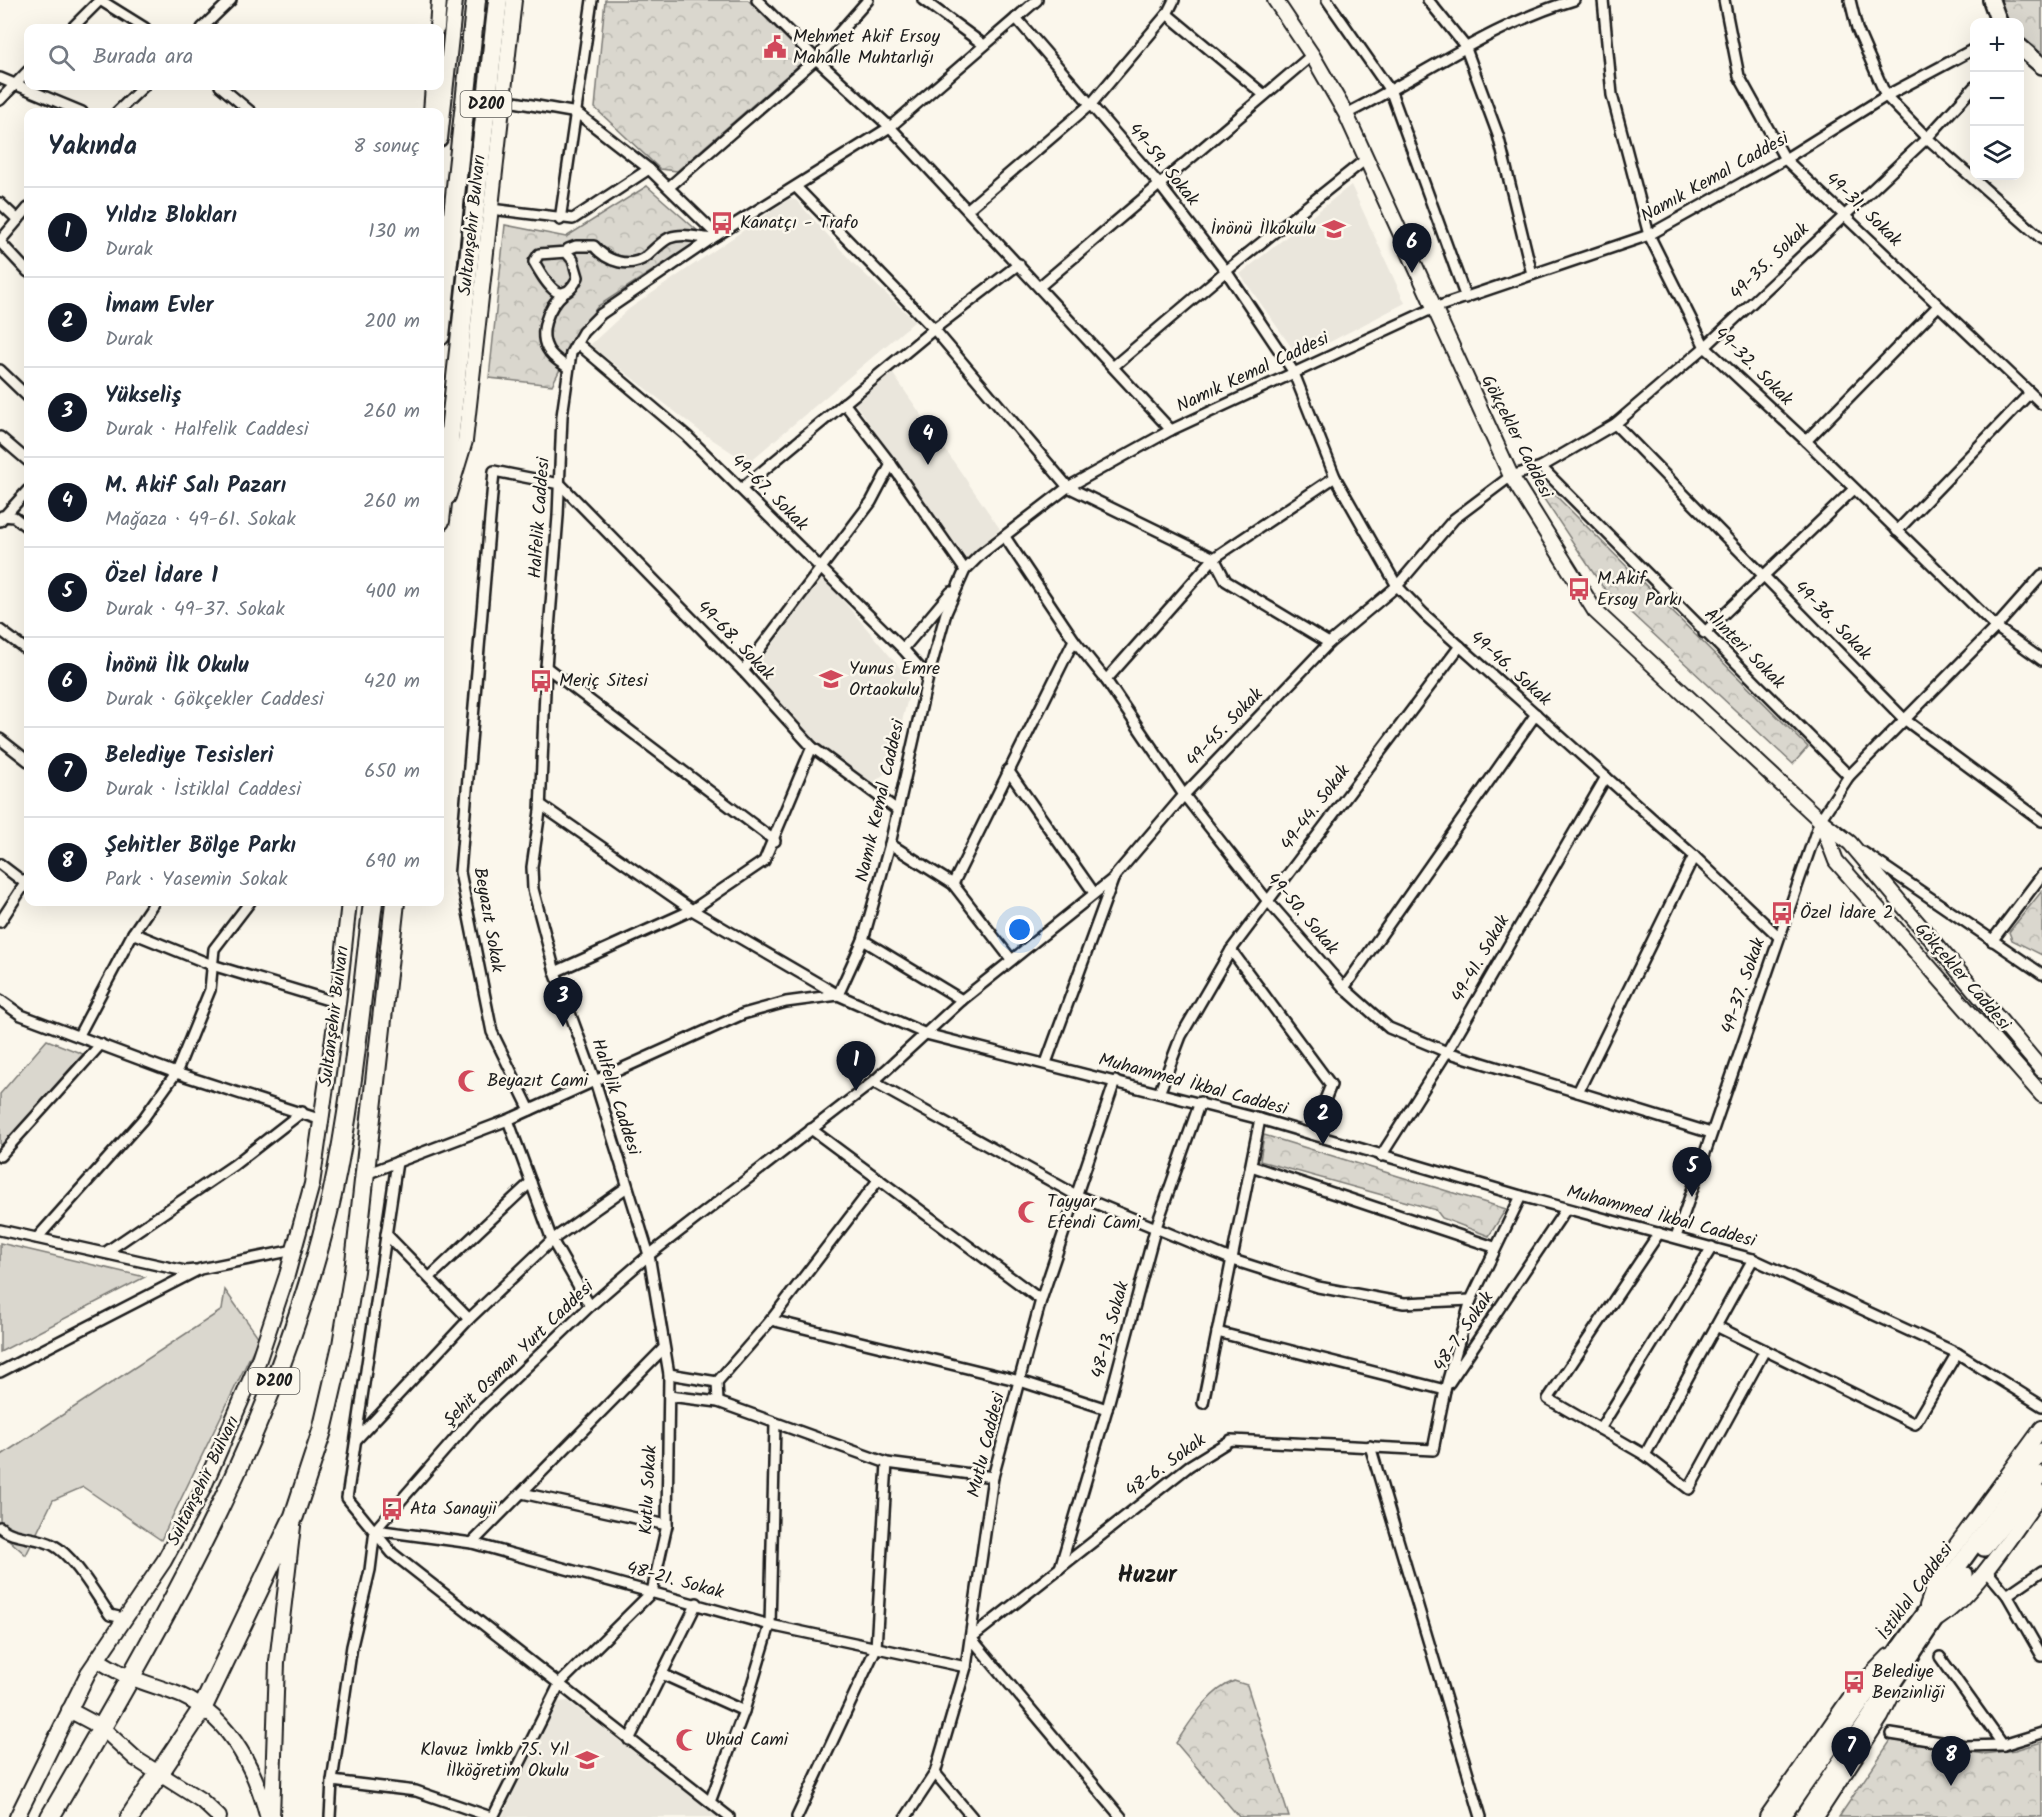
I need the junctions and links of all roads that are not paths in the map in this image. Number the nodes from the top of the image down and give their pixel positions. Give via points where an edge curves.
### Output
1 (100, 0) edge
2 (231, 0) edge
3 (439, 0) edge
4 (455, 0) edge
5 (476, 0) edge
6 (498, 0) edge
7 (514, 0) edge
8 (592, 0) edge
9 (757, 0) edge
10 (868, 0) edge
11 (923, 0) edge
12 (1036, 0) edge
13 (1174, 0) edge
14 (1275, 0) edge
15 (1327, 0) edge
16 (1428, 0) edge
17 (1574, 0) edge
18 (1603, 0) edge
19 (1724, 0) edge
20 (1850, 0) edge
21 (1991, 0) edge
22 (1167, 14) junction
23 (1016, 18) junction
24 (1998, 18) edge
25 (76, 24) edge
26 (139, 24) edge
27 (206, 24) edge
28 (437, 24) edge
29 (984, 45) junction
30 (1465, 46) junction
31 (1970, 51) edge
32 (2024, 51) edge
33 (1312, 55) junction
34 (816, 59) junction
35 (2042, 66) edge
36 (24, 76) edge
37 (0, 78) edge
38 (16, 84) junction
39 (24, 87) edge
40 (30, 90) edge
41 (140, 90) edge
42 (225, 90) edge
43 (433, 90) edge
44 (1970, 91) edge
45 (1391, 92) junction
46 (1263, 94) junction
47 (1886, 96) junction
48 (0, 100) edge
49 (503, 100) junction
50 (1092, 103) junction
51 (73, 108) edge
52 (121, 108) edge
53 (246, 108) edge
54 (431, 108) edge
55 (443, 108) edge
56 (577, 113) junction
57 (1346, 114) junction
58 (890, 127) junction
59 (1927, 138) junction
60 (1366, 159) junction
61 (1785, 159) junction
62 (649, 169) junction
63 (1159, 184) junction
64 (669, 187) junction
65 (796, 187) junction
66 (0, 202) edge
67 (483, 208) junction
68 (968, 209) junction
69 (24, 213) edge
70 (1845, 213) junction
71 (18, 220) junction
72 (560, 220) junction
73 (1649, 235) junction
74 (714, 237) junction
75 (2042, 239) edge
76 (0, 241) edge
77 (567, 252) junction
78 (1019, 264) junction
79 (24, 268) edge
80 (1226, 271) junction
81 (1532, 274) junction
82 (1039, 287) junction
83 (565, 292) junction
84 (1466, 297) junction
85 (444, 299) edge
86 (1938, 306) junction
87 (1434, 308) junction
88 (934, 329) junction
89 (577, 343) junction
90 (1705, 347) junction
91 (1114, 366) junction
92 (568, 368) junction
93 (0, 370) edge
94 (1293, 371) junction
95 (24, 393) edge
96 (2030, 393) junction
97 (844, 403) junction
98 (2042, 404) edge
99 (1615, 424) junction
100 (1171, 430) junction
101 (0, 437) edge
102 (1806, 441) junction
103 (24, 458) edge
104 (891, 464) junction
105 (1542, 467) junction
106 (1510, 476) junction
107 (1335, 477) junction
108 (560, 484) junction
109 (1068, 487) junction
110 (741, 489) junction
111 (1854, 489) junction
112 (444, 492) edge
113 (24, 494) edge
114 (444, 514) edge
115 (1, 517) edge
116 (24, 525) edge
117 (1897, 531) junction
118 (1005, 537) junction
119 (1214, 558) junction
120 (820, 567) junction
121 (965, 570) junction
122 (1764, 575) junction
123 (2042, 575) edge
124 (957, 585) junction
125 (1397, 586) junction
126 (1996, 627) junction
127 (0, 630) edge
128 (1704, 633) junction
129 (1074, 640) junction
130 (1329, 644) junction
131 (1460, 646) junction
132 (24, 648) edge
133 (903, 649) junction
134 (2042, 660) edge
135 (546, 667) junction
136 (743, 671) junction
137 (928, 677) junction
138 (1106, 680) junction
139 (1536, 714) junction
140 (1904, 719) junction
141 (0, 739) edge
142 (812, 747) junction
143 (24, 758) edge
144 (1008, 770) junction
145 (1849, 776) junction
146 (1606, 777) junction
147 (1184, 795) junction
148 (541, 805) junction
149 (896, 809) junction
150 (1820, 820) junction
151 (2042, 821) edge
152 (775, 841) junction
153 (1850, 843) junction
154 (890, 844) junction
155 (1694, 856) junction
156 (0, 864) edge
157 (2042, 875) edge
158 (1114, 877) junction
159 (24, 879) edge
160 (953, 884) junction
161 (24, 886) edge
162 (1094, 893) junction
163 (1267, 900) junction
164 (151, 906) edge
165 (247, 906) edge
166 (349, 906) edge
167 (372, 906) edge
168 (395, 906) edge
169 (692, 910) junction
170 (0, 922) edge
171 (133, 933) junction
172 (1778, 936) junction
173 (863, 940) junction
174 (1992, 941) junction
175 (1232, 950) junction
176 (1011, 959) junction
177 (212, 965) junction
178 (555, 972) junction
179 (2042, 974) edge
180 (1344, 988) junction
181 (838, 995) junction
182 (0, 1000) edge
183 (962, 1000) junction
184 (338, 1003) junction
185 (926, 1034) junction
186 (79, 1035) junction
187 (101, 1044) junction
188 (1447, 1052) junction
189 (1046, 1063) junction
190 (2042, 1070) edge
191 (176, 1073) junction
192 (595, 1081) junction
193 (1115, 1081) junction
194 (873, 1082) junction
195 (1160, 1091) junction
196 (1578, 1092) junction
197 (2042, 1095) edge
198 (1200, 1102) junction
199 (530, 1110) junction
200 (302, 1112) junction
201 (1260, 1119) junction
202 (322, 1120) junction
203 (508, 1120) junction
204 (811, 1129) junction
205 (1711, 1133) junction
206 (1311, 1134) junction
207 (0, 1156) edge
208 (1381, 1156) junction
209 (397, 1161) junction
210 (1251, 1166) junction
211 (366, 1173) junction
212 (879, 1179) junction
213 (531, 1182) junction
214 (627, 1187) junction
215 (1076, 1195) junction
216 (1521, 1196) junction
217 (1566, 1209) junction
218 (0, 1230) edge
219 (1155, 1230) junction
220 (1659, 1233) junction
221 (386, 1234) junction
222 (1676, 1237) junction
223 (37, 1238) junction
224 (552, 1240) junction
225 (1494, 1246) junction
226 (1712, 1247) junction
227 (294, 1250) junction
228 (106, 1252) junction
229 (649, 1255) junction
230 (1754, 1259) junction
231 (1233, 1260) junction
232 (200, 1269) junction
233 (430, 1277) junction
234 (1041, 1300) junction
235 (1471, 1300) junction
236 (590, 1306) junction
237 (469, 1319) junction
238 (771, 1320) junction
239 (1718, 1327) junction
240 (1217, 1332) junction
241 (664, 1348) junction
242 (1765, 1350) junction
243 (1957, 1353) junction
244 (0, 1372) edge
245 (669, 1374) junction
246 (1020, 1381) junction
247 (717, 1382) junction
248 (1445, 1390) junction
249 (669, 1396) junction
250 (718, 1402) junction
251 (1203, 1403) dead end
252 (2042, 1406) edge
253 (1107, 1409) junction
254 (775, 1424) junction
255 (2042, 1428) edge
256 (1600, 1429) junction
257 (356, 1440) junction
258 (1370, 1446) junction
259 (2042, 1450) edge
260 (1645, 1455) junction
261 (887, 1463) junction
262 (2042, 1474) edge
263 (993, 1477) junction
264 (522, 1493) junction
265 (2042, 1494) edge
266 (294, 1516) junction
267 (667, 1525) junction
268 (0, 1527) edge
269 (375, 1530) junction
270 (472, 1543) junction
271 (1060, 1568) junction
272 (1985, 1569) junction
273 (2042, 1571) edge
274 (652, 1592) junction
275 (2007, 1595) junction
276 (697, 1604) junction
277 (1929, 1616) junction
278 (123, 1618) junction
279 (770, 1625) junction
280 (971, 1638) junction
281 (876, 1648) junction
282 (1904, 1652) junction
283 (1941, 1656) dead end
284 (2042, 1656) edge
285 (97, 1659) junction
286 (966, 1667) junction
287 (662, 1674) junction
288 (129, 1680) junction
289 (560, 1683) junction
290 (202, 1709) junction
291 (69, 1710) junction
292 (744, 1711) junction
293 (101, 1727) junction
294 (2042, 1733) edge
295 (1891, 1734) dead end
296 (629, 1740) junction
297 (2003, 1745) junction
298 (935, 1773) junction
299 (159, 1774) junction
300 (332, 1781) junction
301 (710, 1802) junction
302 (17, 1817) edge
303 (50, 1817) edge
304 (130, 1817) edge
305 (219, 1817) edge
306 (267, 1817) edge
307 (272, 1817) edge
308 (330, 1817) edge
309 (492, 1817) edge
310 (729, 1817) edge
311 (796, 1817) edge
312 (906, 1817) edge
313 (972, 1817) edge
314 (1121, 1817) edge
315 (1481, 1817) edge
316 (1767, 1817) edge
317 (1782, 1817) edge
318 (1803, 1817) edge
319 (1816, 1817) edge

1 - 25 street
1 - 26 street
2 - 27 street
3 - 28 main road
4 - 55 main road
5 - 85 highway, Sultanşehir Bulvarı / D200
6 - 67 highway, Sultanşehir Bulvarı / D200
7 - 49 main road
8 - 56 street
9 - 34 street
10 - 34 street
11 - 29 street
12 - 23 street, Halfelik Caddesi
13 - 22 street
14 - 33 main road, Gökçekler Caddesi
15 - 45 street
16 - 30 street
17 - 30 street
18 - 73 street, 49-32. Sokak via 1612,95
19 - 61 street, 49-31. Sokak via 1740,76
20 - 47 street via 1857,28
21 - 24 main road
22 - 46 street
22 - 50 street
23 - 29 street, Halfelik Caddesi
23 - 50 street, 49-59. Sokak
29 - 58 street, Halfelik Caddesi
30 - 45 street
30 - 81 street via 1498,135
31 - 47 street, Namık Kemal Caddesi
32 - 35 main road
33 - 46 street
33 - 57 main road, Gökçekler Caddesi
34 - 58 street
34 - 64 street
36 - 38 street
37 - 38 street
38 - 39 street
38 - 48 street
40 - 51 street
41 - 52 street
42 - 53 street
43 - 54 main road
44 - 59 street, 49-35. Sokak
45 - 57 street
45 - 84 street
46 - 63 street
47 - 59 street
47 - 61 street, Namık Kemal Caddesi
49 - 56 street
49 - 67 main road
50 - 63 street, 49-59. Sokak
50 - 68 street
56 - 62 street
56 - 72 street
57 - 60 main road, Gökçekler Caddesi
58 - 65 street, Halfelik Caddesi
58 - 68 street
59 - 70 street, 49-35. Sokak
59 - 75 street
60 - 80 street
60 - 87 main road, Gökçekler Caddesi
61 - 70 street, 49-31. Sokak
61 - 73 street, Namık Kemal Caddesi
62 - 64 street
62 - 72 street via 573,219
63 - 80 street, 49-59. Sokak
63 - 82 street
64 - 74 street
65 - 74 street, Halfelik Caddesi
65 - 88 street
66 - 71 street
67 - 72 street
67 - 112 highway, Sultanşehir Bulvarı / D200
67 - 114 main road via 465,441
68 - 78 street
69 - 71 street
70 - 86 street, 49-31. Sokak
70 - 90 street, 49-35. Sokak
71 - 76 street
73 - 81 street, Namık Kemal Caddesi
73 - 90 street, 49-32. Sokak
74 - 77 street via 669,238 646,257 627,263 604,256 594,246 576,246
74 - 89 street, Halfelik Caddesi via 601,314
76 - 79 street
77 - 83 street via 578,277 572,289
77 - 83 street via 539,254 534,261 547,286
78 - 82 street
78 - 88 street
80 - 91 street
80 - 94 street, 49-59. Sokak
81 - 84 street, Namık Kemal Caddesi
82 - 91 street
83 - 92 street via 548,310 544,325 551,355
84 - 87 street, Namık Kemal Caddesi
86 - 96 street, 49-31. Sokak
86 - 102 street
87 - 94 street, Namık Kemal Caddesi
87 - 106 main road, Gökçekler Caddesi
88 - 97 street
88 - 109 street
89 - 92 street, Halfelik Caddesi
89 - 110 street, 49-67. Sokak via 687,436
90 - 99 street, 49-35. Sokak
90 - 102 street, 49-32. Sokak
91 - 100 street
92 - 108 street, Halfelik Caddesi
93 - 95 street
94 - 100 street, Namık Kemal Caddesi
94 - 107 street, 49-46. Sokak
96 - 98 street, 49-31. Sokak
96 - 117 street
97 - 104 street
97 - 110 street
99 - 105 street, 49-35. Sokak
99 - 122 street, 49-36. Sokak
100 - 109 street, Namık Kemal Caddesi
101 - 103 street
102 - 111 street, 49-32. Sokak
104 - 120 street via 871,502
104 - 121 street
105 - 106 street, 49-35. Sokak
105 - 128 street, Alınteri Sokak
106 - 125 street, 49-45. Sokak via 1454,519
106 - 150 main road, Gökçekler Caddesi via 1595,611
107 - 119 street
107 - 125 street, 49-46. Sokak
108 - 135 street, Halfelik Caddesi
108 - 136 street, 49-68. Sokak
108 - 199 street, Beyazıt Sokak via 494,471 460,872 492,1032
109 - 118 street, Namık Kemal Caddesi
109 - 119 street
110 - 120 street, 49-67. Sokak
111 - 117 street, 49-32. Sokak
111 - 122 street
113 - 115 street
115 - 116 street via 14,517
117 - 126 street, 49-32. Sokak
118 - 121 street, Namık Kemal Caddesi
118 - 129 street, 49-50. Sokak
119 - 130 street via 1226,581
119 - 138 street
120 - 133 street, 49-67. Sokak
120 - 136 street
121 - 124 street, Namık Kemal Caddesi
122 - 128 street
122 - 140 street, 49-36. Sokak
123 - 126 street, 49-37. Sokak
124 - 133 street
124 - 137 street, Namık Kemal Caddesi
125 - 130 street, 49-45. Sokak
125 - 131 street, 49-46. Sokak
126 - 134 street, 49-32. Sokak
126 - 140 street, 49-37. Sokak
127 - 132 street
128 - 145 street, Alınteri Sokak
129 - 138 street, 49-50. Sokak
129 - 144 street
130 - 147 street, 49-45. Sokak
131 - 139 street, 49-46. Sokak
131 - 163 street, 49-44. Sokak
133 - 137 street, 49-67. Sokak
135 - 148 street, Halfelik Caddesi
135 - 152 street
136 - 142 street, 49-68. Sokak
137 - 149 street, Namık Kemal Caddesi
138 - 147 street, 49-50. Sokak
139 - 146 street, 49-46. Sokak
139 - 180 street
140 - 145 street, 49-37. Sokak
140 - 151 street, 49-36. Sokak
141 - 143 street
142 - 149 street, 49-68. Sokak
142 - 152 street
144 - 160 street
144 - 162 street
145 - 150 street, 49-37. Sokak
146 - 155 street, 49-46. Sokak
146 - 188 street, 49-41. Sokak
147 - 158 street, 49-45. Sokak
147 - 163 street, 49-50. Sokak
148 - 169 street, Muhammed İkbal Caddesi
148 - 178 street, Halfelik Caddesi via 531,867 542,929
149 - 154 street, Namık Kemal Caddesi
150 - 153 main road, Gökçekler Caddesi
150 - 172 street, 49-37. Sokak
150 - 197 main road, Gökçekler Caddesi via 1836,861
152 - 169 street via 764,861
153 - 174 street
153 - 190 main road, Gökçekler Caddesi
154 - 160 street
154 - 173 street, Namık Kemal Caddesi
155 - 172 street, 49-46. Sokak
155 - 196 street
156 - 159 street
157 - 174 street
158 - 162 street, Şehit Osman Yurt Caddesi
158 - 189 street, 49-45. Sokak
160 - 176 street
161 - 170 street
162 - 176 street, Şehit Osman Yurt Caddesi
163 - 175 street, 49-44. Sokak
163 - 180 street, 49-50. Sokak
164 - 171 street
165 - 177 street via 214,949
166 - 184 main road, Sultanşehir Bulvarı
167 - 288 highway, Sultanşehir Bulvarı / D200 via 338,1162 306,1292 263,1412 208,1535
168 - 211 highway
169 - 178 street
169 - 181 street, Muhammed İkbal Caddesi
171 - 177 street
171 - 186 street
172 - 205 street, 49-37. Sokak
173 - 181 street, Namık Kemal Caddesi
173 - 183 street
174 - 179 street
175 - 195 street, 49-44. Sokak via 1181,1036
175 - 206 street via 1331,1085
176 - 183 street, Şehit Osman Yurt Caddesi
177 - 184 street
177 - 191 street via 210,990
178 - 192 street, Halfelik Caddesi
180 - 188 street, 49-50. Sokak via 1389,1028
181 - 185 street, Muhammed İkbal Caddesi
181 - 192 street via 786,1002 743,1014
182 - 186 street via 21,1015
183 - 185 street, Şehit Osman Yurt Caddesi
184 - 202 main road, Sultanşehir Bulvarı
185 - 189 street, Muhammed İkbal Caddesi
185 - 194 street, Şehit Osman Yurt Caddesi
186 - 187 street
187 - 191 street
187 - 207 street
188 - 196 street, 49-50. Sokak
188 - 208 street, 49-41. Sokak
189 - 193 street, Muhammed İkbal Caddesi
191 - 200 street
191 - 223 street via 143,1119
192 - 199 street
192 - 214 street, Halfelik Caddesi
193 - 195 street, Muhammed İkbal Caddesi
193 - 215 street, Mutlu Caddesi
194 - 204 street, Şehit Osman Yurt Caddesi
194 - 215 street
195 - 198 street, Muhammed İkbal Caddesi
196 - 205 street, 49-50. Sokak
198 - 201 street, Muhammed İkbal Caddesi
198 - 219 street, 48-13. Sokak
199 - 203 street
200 - 202 street
200 - 228 street via 234,1165
201 - 206 street, Muhammed İkbal Caddesi
201 - 210 street
202 - 227 main road, Sultanşehir Bulvarı via 312,1184
203 - 209 street
203 - 213 street
204 - 212 street
204 - 229 street, Şehit Osman Yurt Caddesi
205 - 222 street, 49-37. Sokak
206 - 208 street, Muhammed İkbal Caddesi
208 - 216 street, Muhammed İkbal Caddesi
209 - 211 street
209 - 221 street
210 - 225 street
210 - 231 street
211 - 266 highway via 334,1382
212 - 234 street
212 - 238 street
213 - 224 street
213 - 233 street
214 - 224 street
214 - 229 street, Halfelik Caddesi
215 - 219 street
215 - 234 street, Mutlu Caddesi
216 - 217 street, Muhammed İkbal Caddesi
216 - 225 street, 48-7. Sokak
217 - 220 street, Muhammed İkbal Caddesi
217 - 248 street, 48-7. Sokak
218 - 223 street
219 - 231 street
219 - 253 street, 48-13. Sokak
220 - 222 street, Muhammed İkbal Caddesi
220 - 256 street via 1548,1399
221 - 233 street
221 - 257 street
222 - 226 street, Muhammed İkbal Caddesi
223 - 228 street
224 - 236 street
224 - 237 street
225 - 235 street, 48-7. Sokak
226 - 230 street, Muhammed İkbal Caddesi
226 - 256 street
227 - 232 street
227 - 278 main road, Sultanşehir Bulvarı via 258,1362 202,1491 164,1561
228 - 232 street via 185,1271
229 - 236 street, Şehit Osman Yurt Caddesi
229 - 241 street, Kutlu Sokak
230 - 239 street
230 - 243 street, Muhammed İkbal Caddesi
231 - 235 street via 1318,1287 1404,1303
231 - 240 street
232 - 244 street
233 - 237 street
234 - 246 street, Mutlu Caddesi
235 - 248 street, 48-7. Sokak
236 - 269 street, Şehit Osman Yurt Caddesi via 473,1418
237 - 257 street
238 - 246 street
238 - 247 street
239 - 242 street
239 - 260 street
240 - 248 street
240 - 251 street
241 - 245 street, Kutlu Sokak
241 - 264 street
242 - 243 street via 1915,1424
242 - 260 street via 1689,1489
243 - 252 street, Muhammed İkbal Caddesi
245 - 247 street
245 - 249 street, Kutlu Sokak
246 - 253 street
246 - 263 street, Mutlu Caddesi
247 - 250 street
248 - 258 street, 48-6. Sokak via 1433,1450
249 - 250 street
249 - 267 street, Kutlu Sokak
250 - 254 street
253 - 271 street, 48-13. Sokak
254 - 261 street
254 - 279 street
255 - 277 main road via 1941,1566
256 - 260 street
257 - 269 street via 347,1498
258 - 271 street, 48-6. Sokak via 1231,1440 1189,1466
258 - 315 street
259 - 277 main road, İstiklal Caddesi
261 - 263 street
261 - 281 street
262 - 277 main road, İstiklal Caddesi
263 - 280 street, Mutlu Caddesi
264 - 267 street
264 - 270 street
265 - 272 main road
266 - 290 highway
266 - 307 main road via 277,1662
267 - 274 street, Kutlu Sokak
268 - 278 street via 5,1532 39,1538 57,1546 110,1615
269 - 270 street, 48-21. Sokak
269 - 289 street via 392,1553
269 - 300 street via 352,1646
270 - 274 street, 48-21. Sokak
271 - 280 street, 48-6. Sokak
272 - 275 street
272 - 277 main road via 1951,1611
273 - 275 street
274 - 276 street, 48-21. Sokak
274 - 289 street
275 - 284 street
276 - 279 street, 48-21. Sokak
276 - 287 street
277 - 282 main road, İstiklal Caddesi
278 - 285 main road, Sultanşehir Bulvarı
279 - 281 street, 48-21. Sokak
279 - 292 street
280 - 286 street, Mutlu Caddesi
280 - 314 street
281 - 286 street, 48-21. Sokak
281 - 311 street
282 - 316 main road via 1854,1692
282 - 317 main road, İstiklal Caddesi
282 - 318 main road, İstiklal Caddesi
282 - 319 main road via 1881,1717
283 - 297 street
285 - 288 main road
285 - 291 main road, Sultanşehir Bulvarı
286 - 298 street, Mutlu Caddesi
287 - 292 street
287 - 296 street
288 - 290 main road via 172,1692
288 - 293 highway, Sultanşehir Bulvarı / D200
289 - 296 street
289 - 309 street
290 - 299 highway
290 - 306 main road via 246,1756
291 - 293 main road
291 - 302 main road, Sultanşehir Bulvarı
292 - 301 street
293 - 299 main road via 135,1759
293 - 303 highway, Sultanşehir Bulvarı / D200
294 - 297 street
295 - 297 street via 1966,1746
296 - 301 street
298 - 312 street, Mutlu Caddesi
298 - 313 street
299 - 304 highway
299 - 305 main road via 201,1800
300 - 308 street
300 - 309 street via 416,1791
301 - 310 street

